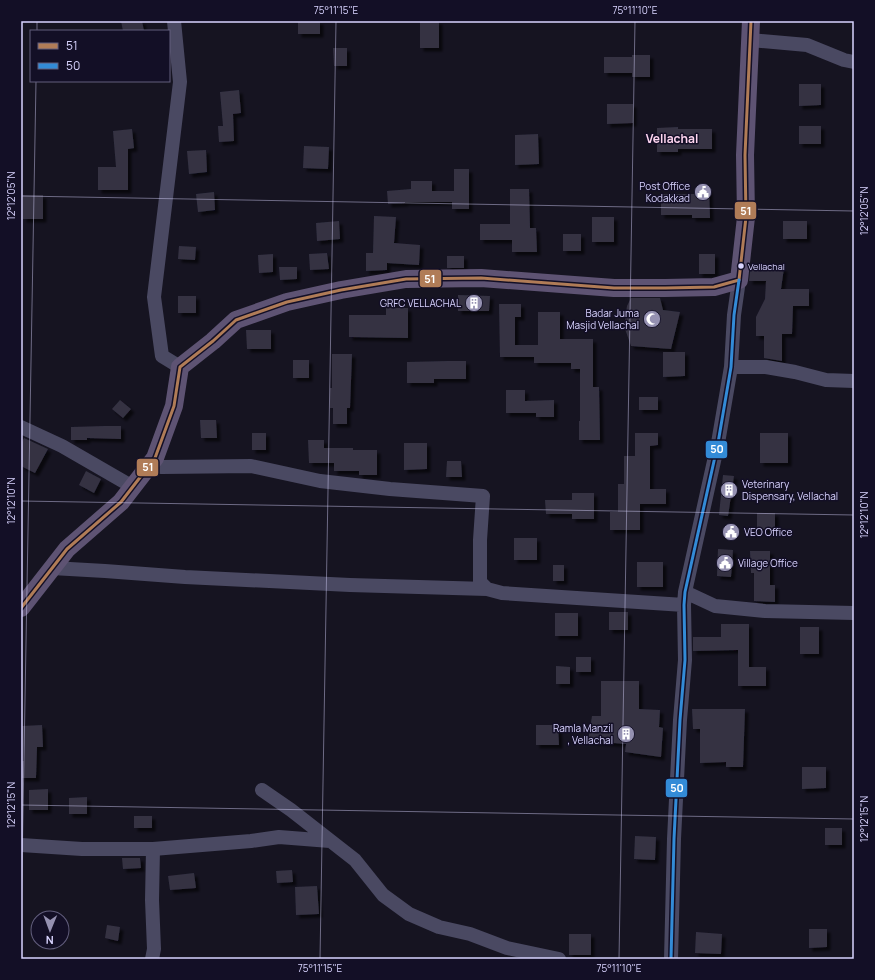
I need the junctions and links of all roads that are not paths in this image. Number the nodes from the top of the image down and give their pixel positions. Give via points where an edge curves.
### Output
1 (174, 21) edge
2 (751, 21) edge
3 (750, 40) junction
4 (854, 62) edge
5 (739, 280) junction
6 (180, 367) junction
7 (731, 367) junction
8 (854, 381) edge
9 (21, 427) edge
10 (150, 465) junction
11 (132, 487) junction
12 (52, 568) junction
13 (487, 589) junction
14 (685, 598) junction
15 (21, 608) edge
16 (854, 613) edge
17 (262, 790) dead end
18 (330, 841) junction
19 (21, 845) edge
20 (153, 849) junction
21 (152, 959) edge
22 (559, 959) edge
23 (671, 959) edge

1 - 6 street via 180,82 154,297 162,356
2 - 3 main road
3 - 4 street via 807,45
3 - 5 main road via 745,155 746,217
5 - 6 main road via 714,287 614,288 481,278 406,279 287,302 236,320
5 - 7 street
6 - 10 main road via 174,406
7 - 8 street via 766,367 826,380
7 - 14 street
9 - 11 street via 62,446
10 - 11 main road
10 - 13 street via 162,468 251,466 320,480 390,489 483,496 480,582
11 - 12 main road via 121,502 67,549
12 - 13 street via 350,585
12 - 15 main road
13 - 14 street via 502,593
14 - 16 street via 715,606
14 - 23 street via 686,660 680,728
17 - 18 street
18 - 20 street via 279,837
18 - 22 street via 355,860 383,895 409,914 440,927 470,934 507,948
19 - 20 street via 82,849
20 - 21 street

